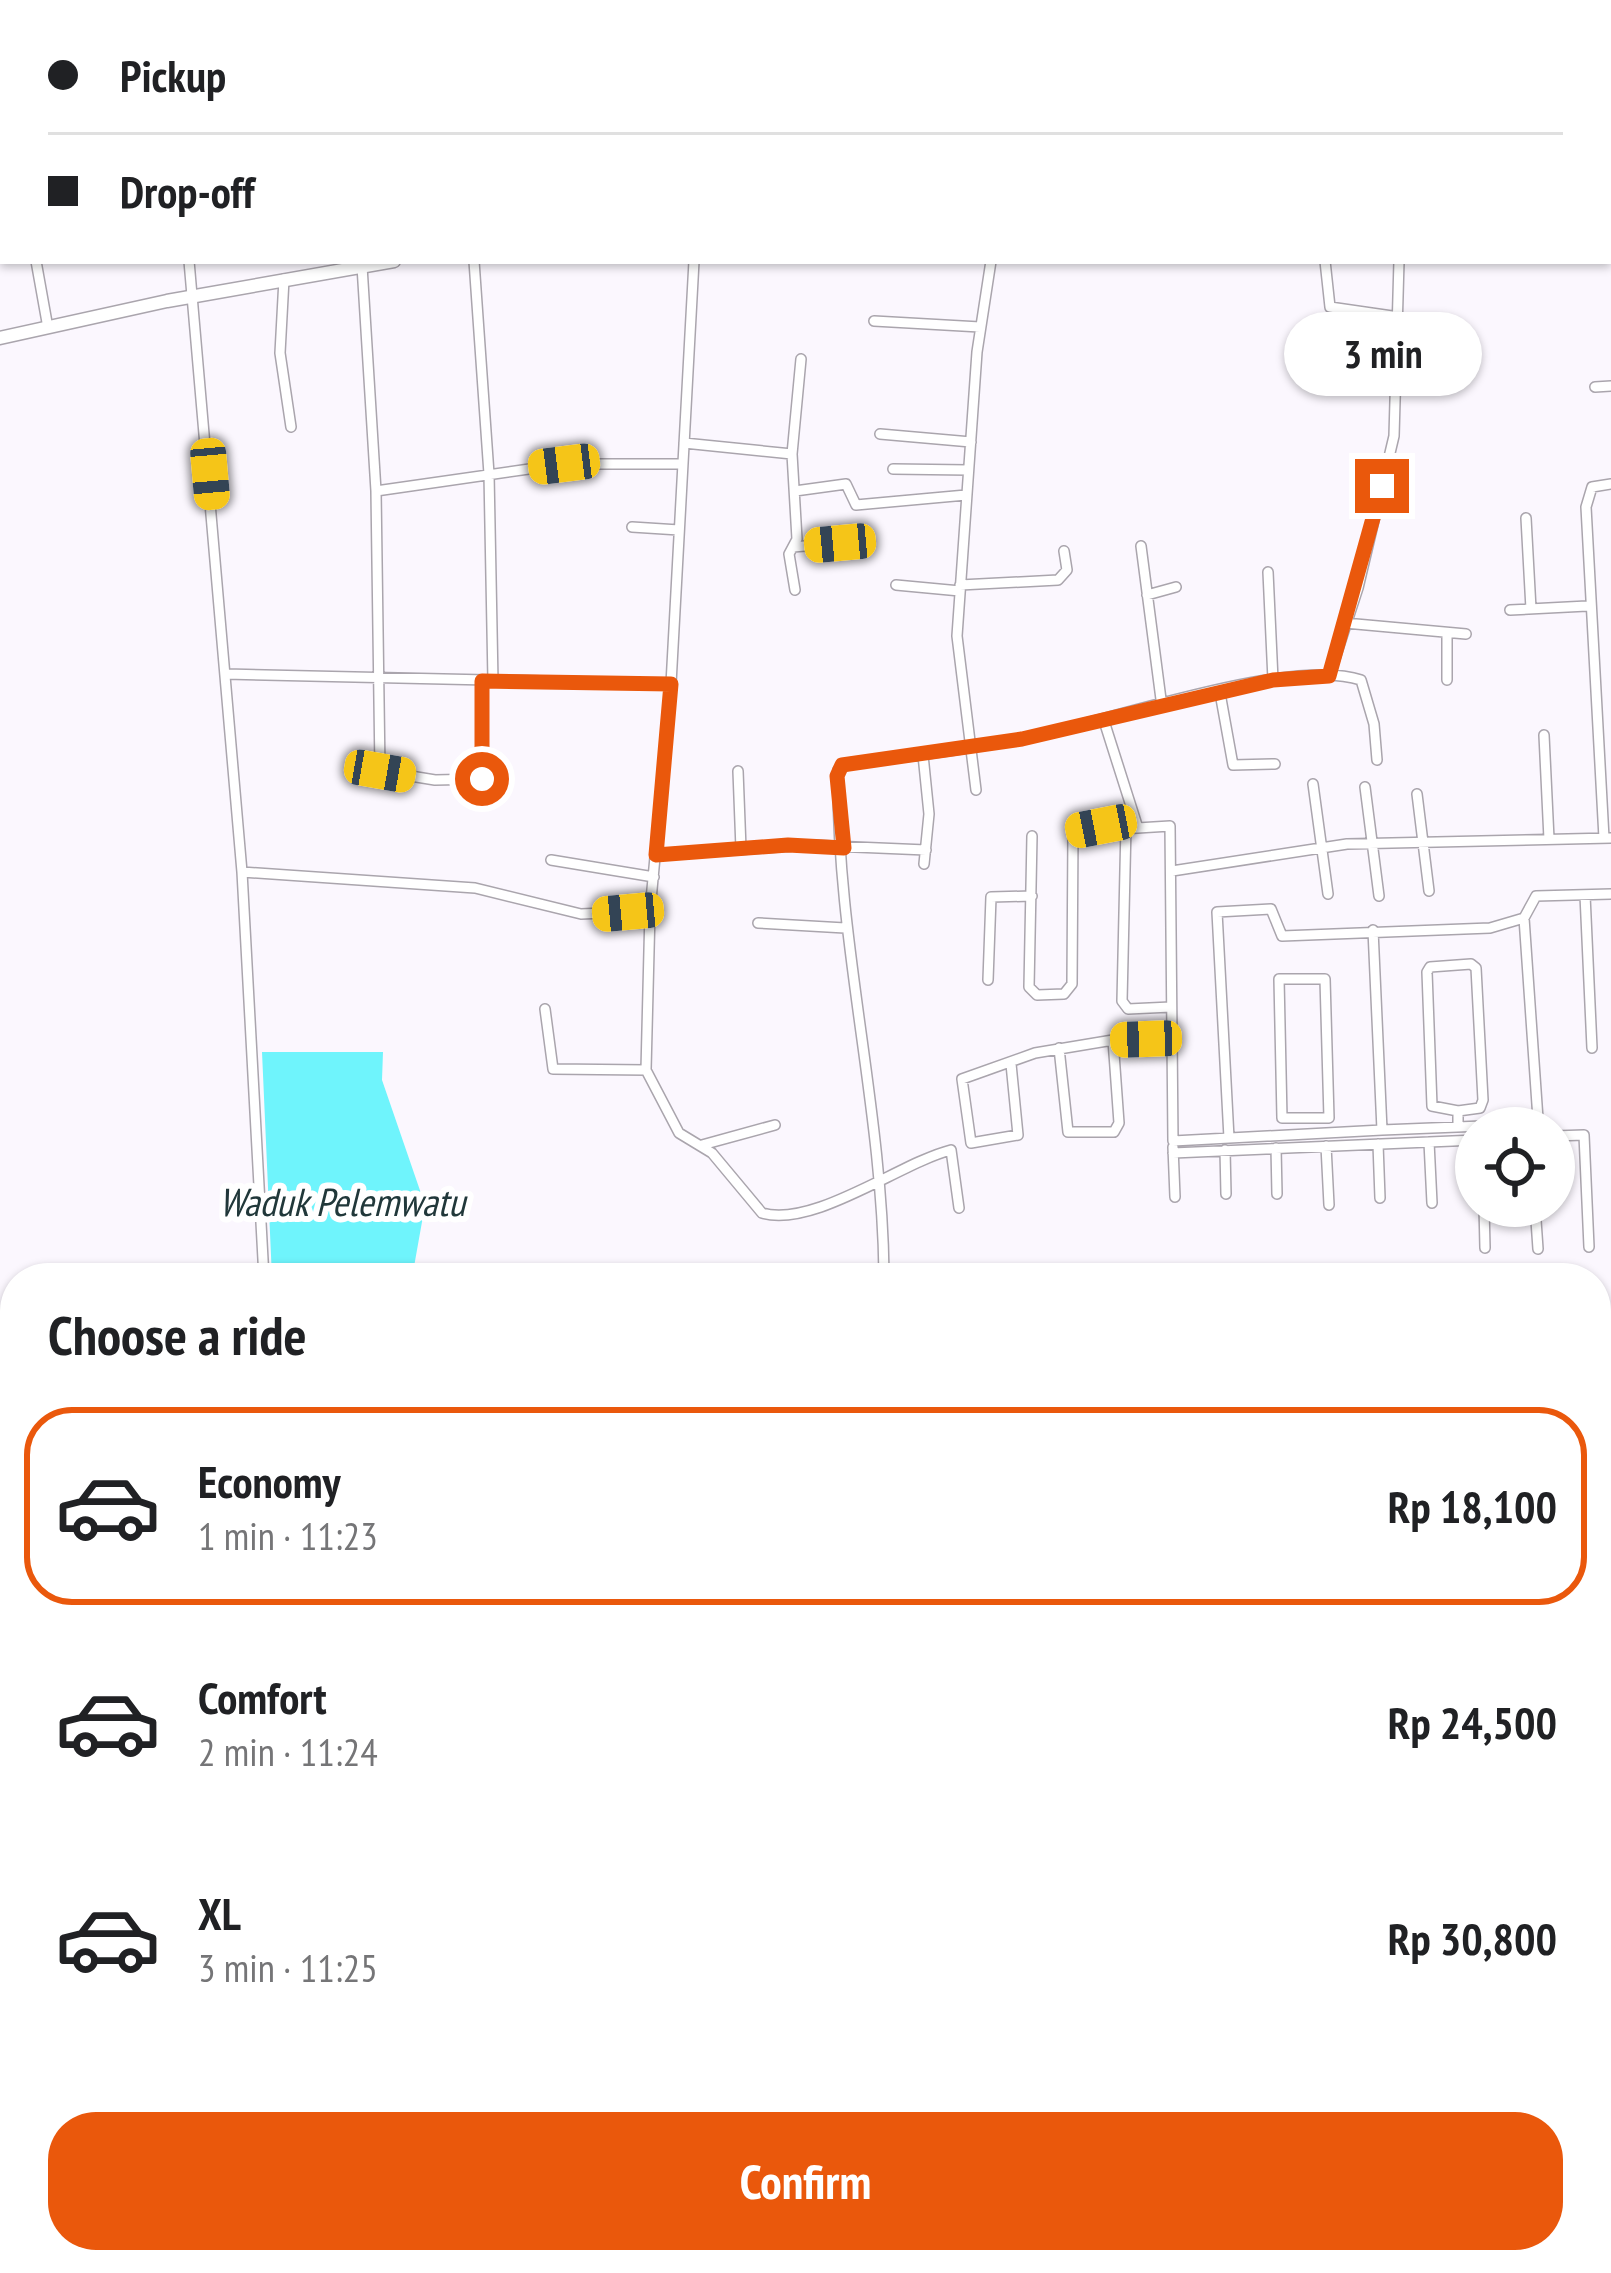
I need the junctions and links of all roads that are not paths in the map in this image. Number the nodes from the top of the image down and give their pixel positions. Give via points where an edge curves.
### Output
1 (37, 264) edge
2 (190, 264) edge
3 (375, 264) edge
4 (474, 264) edge
5 (694, 264) edge
6 (990, 264) edge
7 (1324, 264) edge
8 (1399, 264) edge
9 (362, 266) junction
10 (284, 279) junction
11 (195, 296) junction
12 (1399, 317) junction
13 (874, 322) dead end
14 (980, 327) junction
15 (48, 328) junction
16 (0, 338) edge
17 (801, 359) dead end
18 (1611, 386) edge
19 (1595, 387) dead end
20 (291, 427) dead end
21 (880, 434) dead end
22 (971, 442) junction
23 (683, 443) junction
24 (792, 454) junction
25 (682, 464) junction
26 (893, 469) dead end
27 (968, 470) junction
28 (489, 474) junction
29 (1611, 484) edge
30 (795, 490) junction
31 (376, 491) junction
32 (966, 495) junction
33 (1526, 518) dead end
34 (632, 526) dead end
35 (679, 530) junction
36 (840, 543) dead end
37 (793, 547) junction
38 (1141, 547) dead end
39 (1064, 550) dead end
40 (1268, 572) dead end
41 (896, 585) dead end
42 (1176, 587) dead end
43 (960, 588) junction
44 (794, 590) dead end
45 (1147, 595) junction
46 (1587, 606) junction
47 (1531, 609) junction
48 (1510, 610) dead end
49 (1345, 623) junction
50 (1447, 633) junction
51 (1466, 634) dead end
52 (226, 674) junction
53 (381, 676) junction
54 (1329, 676) junction
55 (1273, 680) junction
56 (1447, 680) dead end
57 (488, 681) junction
58 (671, 684) junction
59 (1220, 693) junction
60 (1162, 707) junction
61 (1611, 712) edge
62 (1597, 715) junction
63 (1104, 722) junction
64 (1544, 735) dead end
65 (969, 747) junction
66 (922, 755) junction
67 (1377, 760) dead end
68 (1275, 764) dead end
69 (737, 771) dead end
70 (1313, 784) dead end
71 (1365, 787) dead end
72 (976, 790) dead end
73 (1417, 794) dead end
74 (1131, 825) junction
75 (1032, 836) dead end
76 (1549, 838) junction
77 (1607, 838) edge
78 (1423, 841) junction
79 (1374, 843) junction
80 (1322, 847) junction
81 (844, 848) junction
82 (741, 849) junction
83 (926, 850) junction
84 (656, 855) junction
85 (551, 860) dead end
86 (924, 864) dead end
87 (1172, 871) junction
88 (242, 872) junction
89 (654, 877) junction
90 (1430, 891) dead end
91 (1328, 893) dead end
92 (1611, 894) edge
93 (1585, 895) junction
94 (1032, 896) junction
95 (1379, 896) dead end
96 (650, 911) junction
97 (1524, 918) junction
98 (758, 923) dead end
99 (844, 928) junction
100 (1373, 930) junction
101 (988, 980) dead end
102 (545, 1009) dead end
103 (1171, 1009) junction
104 (1171, 1034) junction
105 (1113, 1040) junction
106 (1059, 1048) junction
107 (1592, 1048) dead end
108 (1011, 1064) junction
109 (646, 1070) junction
110 (1537, 1107) edge
111 (1458, 1111) joint
112 (1306, 1119) junction
113 (775, 1125) dead end
114 (1455, 1127) edge
115 (1382, 1130) junction
116 (1307, 1133) junction
117 (1575, 1135) edge
118 (1229, 1138) junction
119 (1455, 1141) edge
120 (1429, 1142) junction
121 (1378, 1144) junction
122 (703, 1145) junction
123 (1327, 1146) junction
124 (1173, 1147) junction
125 (1276, 1148) junction
126 (1225, 1150) junction
127 (877, 1185) junction
128 (1226, 1194) dead end
129 (1277, 1194) dead end
130 (1175, 1197) dead end
131 (1380, 1198) dead end
132 (1432, 1203) dead end
133 (1329, 1205) dead end
134 (959, 1208) dead end
135 (1484, 1227) edge
136 (1536, 1227) edge
137 (1589, 1247) dead end
138 (1485, 1248) dead end
139 (1538, 1249) dead end
140 (263, 1263) edge
141 (883, 1263) edge

1 - 15 street
2 - 11 street
3 - 9 main road
4 - 28 street
5 - 23 street
6 - 14 street
7 - 12 street via 1330,308
8 - 12 street
9 - 10 main road
9 - 31 street
10 - 11 main road
10 - 20 street via 280,353
11 - 15 main road
11 - 52 street
12 - 49 street via 1394,436
13 - 14 street
14 - 22 street
15 - 16 main road
17 - 24 street
18 - 19 street
21 - 22 street
22 - 27 street
23 - 24 street
23 - 25 street
24 - 30 street
25 - 28 street via 608,461
25 - 35 street
26 - 27 street
27 - 32 street
28 - 31 street
28 - 57 street
29 - 46 street via 1592,487 1586,502
30 - 32 street via 847,484 856,505
30 - 37 street
31 - 53 street
32 - 43 street
33 - 47 street
34 - 35 street
35 - 58 street
36 - 37 street
37 - 44 street
38 - 45 street
39 - 43 street via 1067,570 1058,580
40 - 55 street
41 - 43 street
42 - 45 street
43 - 65 street
45 - 60 street
46 - 47 street
46 - 62 street
47 - 48 street
49 - 50 street
49 - 54 street
50 - 51 street
50 - 56 street
52 - 53 street
52 - 88 street
53 - 57 street
53 - 57 street via 378,768 435,780 484,776
54 - 55 street
54 - 67 street via 1363,684
55 - 59 street
57 - 58 street
58 - 84 street
59 - 60 street
59 - 68 street via 1233,765
60 - 63 street
61 - 62 street
62 - 77 street
63 - 65 street
63 - 74 street
64 - 76 street
65 - 66 street
65 - 72 street
66 - 81 street via 838,770
66 - 83 street
69 - 82 street
70 - 80 street
71 - 79 street
73 - 78 street
74 - 87 street via 1170,826
74 - 94 street via 1073,832 1072,984 1064,994 1037,995 1029,987
74 - 103 street via 1123,1001 1128,1009
75 - 94 street
76 - 77 street
76 - 78 street
78 - 79 street
78 - 90 street
79 - 80 street
79 - 95 street
80 - 87 street
80 - 91 street
81 - 82 street
81 - 83 street
81 - 99 street
82 - 84 street
83 - 86 street
84 - 89 street
85 - 89 street
87 - 103 street
88 - 96 street via 475,888 581,914
88 - 140 street
89 - 96 street
92 - 93 street
93 - 97 street via 1536,896
93 - 107 street
94 - 101 street via 991,897
96 - 109 street
97 - 100 street via 1490,928
97 - 110 street
98 - 99 street
99 - 127 street via 867,1048
100 - 115 street
100 - 118 street via 1282,937 1271,909 1217,912
102 - 109 street via 553,1069
103 - 104 street
104 - 105 street
104 - 124 street
105 - 106 street
105 - 106 street via 1114,1132 1068,1132
106 - 108 street
108 - 108 street via 962,1078 970,1143 1018,1135
109 - 122 street via 679,1133
111 - 111 street via 1432,1106 1426,972 1471,964 1483,1100 1480,1108
112 - 112 street via 1332,1113 1325,979 1279,979 1282,1118
112 - 116 street
113 - 122 street
114 - 115 street
115 - 116 street
116 - 118 street
117 - 137 street via 1584,1135
118 - 124 street
119 - 120 street
120 - 121 street
120 - 132 street
121 - 123 street
121 - 131 street
122 - 127 street via 762,1213 777,1216
123 - 125 street
123 - 133 street
124 - 126 street
124 - 130 street
125 - 126 street
125 - 129 street
126 - 128 street
127 - 134 street via 951,1150
127 - 141 street
135 - 138 street
136 - 139 street

